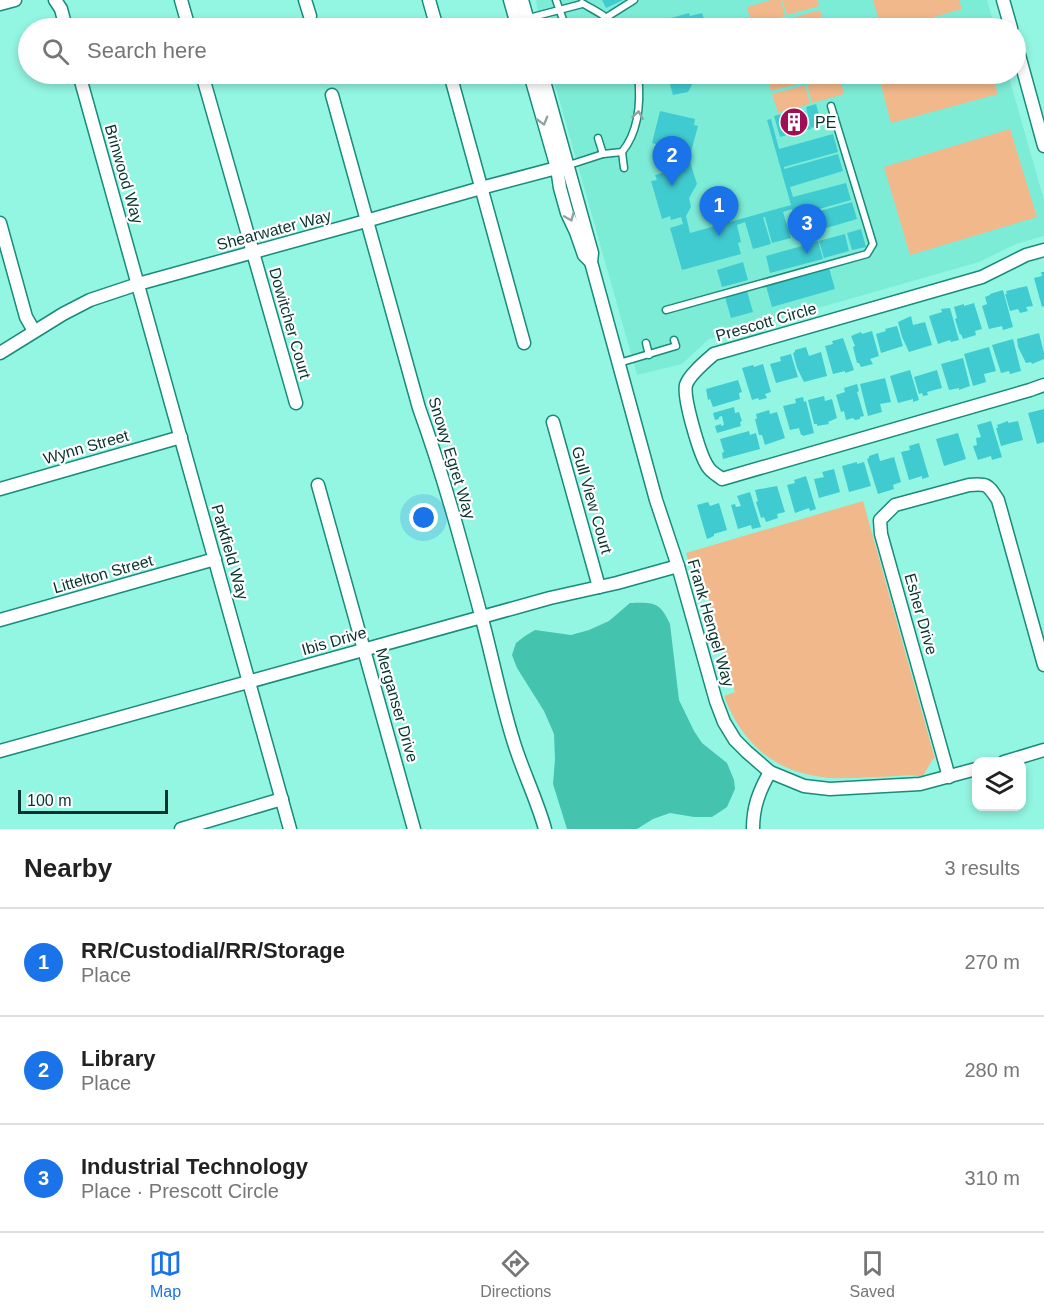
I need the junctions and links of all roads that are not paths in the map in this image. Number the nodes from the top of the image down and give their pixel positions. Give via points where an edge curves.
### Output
1 (15, 0) edge
2 (55, 0) edge
3 (181, 0) edge
4 (305, 0) edge
5 (429, 0) edge
6 (510, 0) edge
7 (522, 0) edge
8 (556, 0) edge
9 (634, 0) edge
10 (1003, 0) edge
11 (582, 2) edge
12 (0, 4) edge
13 (560, 10) junction
14 (310, 16) dead end
15 (607, 17) joint
16 (63, 18) edge
17 (186, 18) edge
18 (434, 18) edge
19 (520, 18) edge
20 (523, 18) edge
21 (539, 18) edge
22 (563, 18) edge
23 (1008, 18) edge
24 (1026, 75) edge
25 (82, 84) edge
26 (205, 84) edge
27 (453, 84) edge
28 (533, 84) edge
29 (545, 84) edge
30 (639, 84) edge
31 (332, 95) dead end
32 (831, 105) dead end
33 (1041, 121) edge
34 (598, 138) dead end
35 (1044, 146) edge
36 (621, 152) junction
37 (603, 154) junction
38 (562, 167) junction
39 (624, 168) dead end
40 (481, 188) junction
41 (366, 221) junction
42 (0, 223) edge
43 (1044, 250) edge
44 (253, 252) junction
45 (138, 284) junction
46 (666, 310) dead end
47 (34, 331) junction
48 (675, 340) dead end
49 (524, 343) dead end
50 (646, 343) dead end
51 (0, 353) edge
52 (649, 355) junction
53 (619, 363) junction
54 (1044, 385) edge
55 (296, 403) dead end
56 (553, 422) dead end
57 (181, 437) junction
58 (318, 485) dead end
59 (0, 489) edge
60 (215, 559) junction
61 (678, 566) junction
62 (599, 587) junction
63 (481, 617) junction
64 (0, 620) edge
65 (364, 650) junction
66 (1044, 665) edge
67 (249, 682) junction
68 (1044, 750) edge
69 (0, 751) edge
70 (1021, 757) edge
71 (972, 770) edge
72 (770, 772) junction
73 (949, 777) junction
74 (282, 800) junction
75 (181, 829) edge
76 (290, 829) edge
77 (414, 829) edge
78 (546, 829) edge
79 (753, 829) edge

1 - 12 street
2 - 16 street
3 - 17 street
4 - 14 street
5 - 18 street
6 - 19 street
7 - 20 street
8 - 13 lane
9 - 15 lane
10 - 23 street
11 - 13 lane
11 - 15 lane
13 - 21 lane
13 - 22 lane
24 - 33 street
25 - 45 street, Brinwood Way
26 - 44 street, Dowitcher Court
27 - 40 street
28 -> 38 street, Frank Hengel Way
29 - 38 street, Frank Hengel Way
36 -> 30 lane via 638,120
31 - 41 street, Snowy Egret Way
32 - 46 lane via 873,244 867,254
33 - 35 street
34 - 37 lane
36 - 37 lane
36 - 39 lane
37 - 38 lane
38 - 40 street, Shearwater Way
38 - 53 street, Frank Hengel Way via 592,253 591,262
40 - 41 street, Shearwater Way
40 - 49 street
41 - 44 street, Shearwater Way
41 - 63 street, Snowy Egret Way
42 - 47 street via 26,317
43 - 54 street, Prescott Circle via 982,277 714,354 686,385 687,405 702,456 708,468 722,479
44 - 45 street, Shearwater Way
44 - 55 street, Dowitcher Court
45 - 47 street, Shearwater Way via 90,300
45 - 57 street, Parkfield Way
47 - 51 street, Shearwater Way
48 - 52 lane via 676,346
50 - 52 lane
52 - 53 lane
53 - 61 street, Frank Hengel Way
56 - 62 street, Gull View Court
57 - 59 street, Wynn Street
57 - 60 street, Parkfield Way
58 - 65 street, Merganser Drive
60 - 64 street, Littelton Street
60 - 67 street, Parkfield Way
61 - 62 street, Ibis Drive
61 - 72 street, Frank Hengel Way via 724,722 735,740
62 - 63 street, Ibis Drive
63 - 65 street, Ibis Drive
63 - 78 street, Snowy Egret Way via 514,742
65 - 67 street, Ibis Drive
65 - 77 street, Merganser Drive
66 - 73 street, Esher Drive via 999,500 989,487 969,485 895,505 880,520
67 - 69 street, Ibis Drive
67 - 74 street, Parkfield Way
68 - 70 street
71 - 73 street, Frank Hengel Way
72 - 73 street, Frank Hengel Way via 804,786 830,789 921,784
72 - 79 street via 757,798
74 - 75 street
74 - 76 street, Parkfield Way

